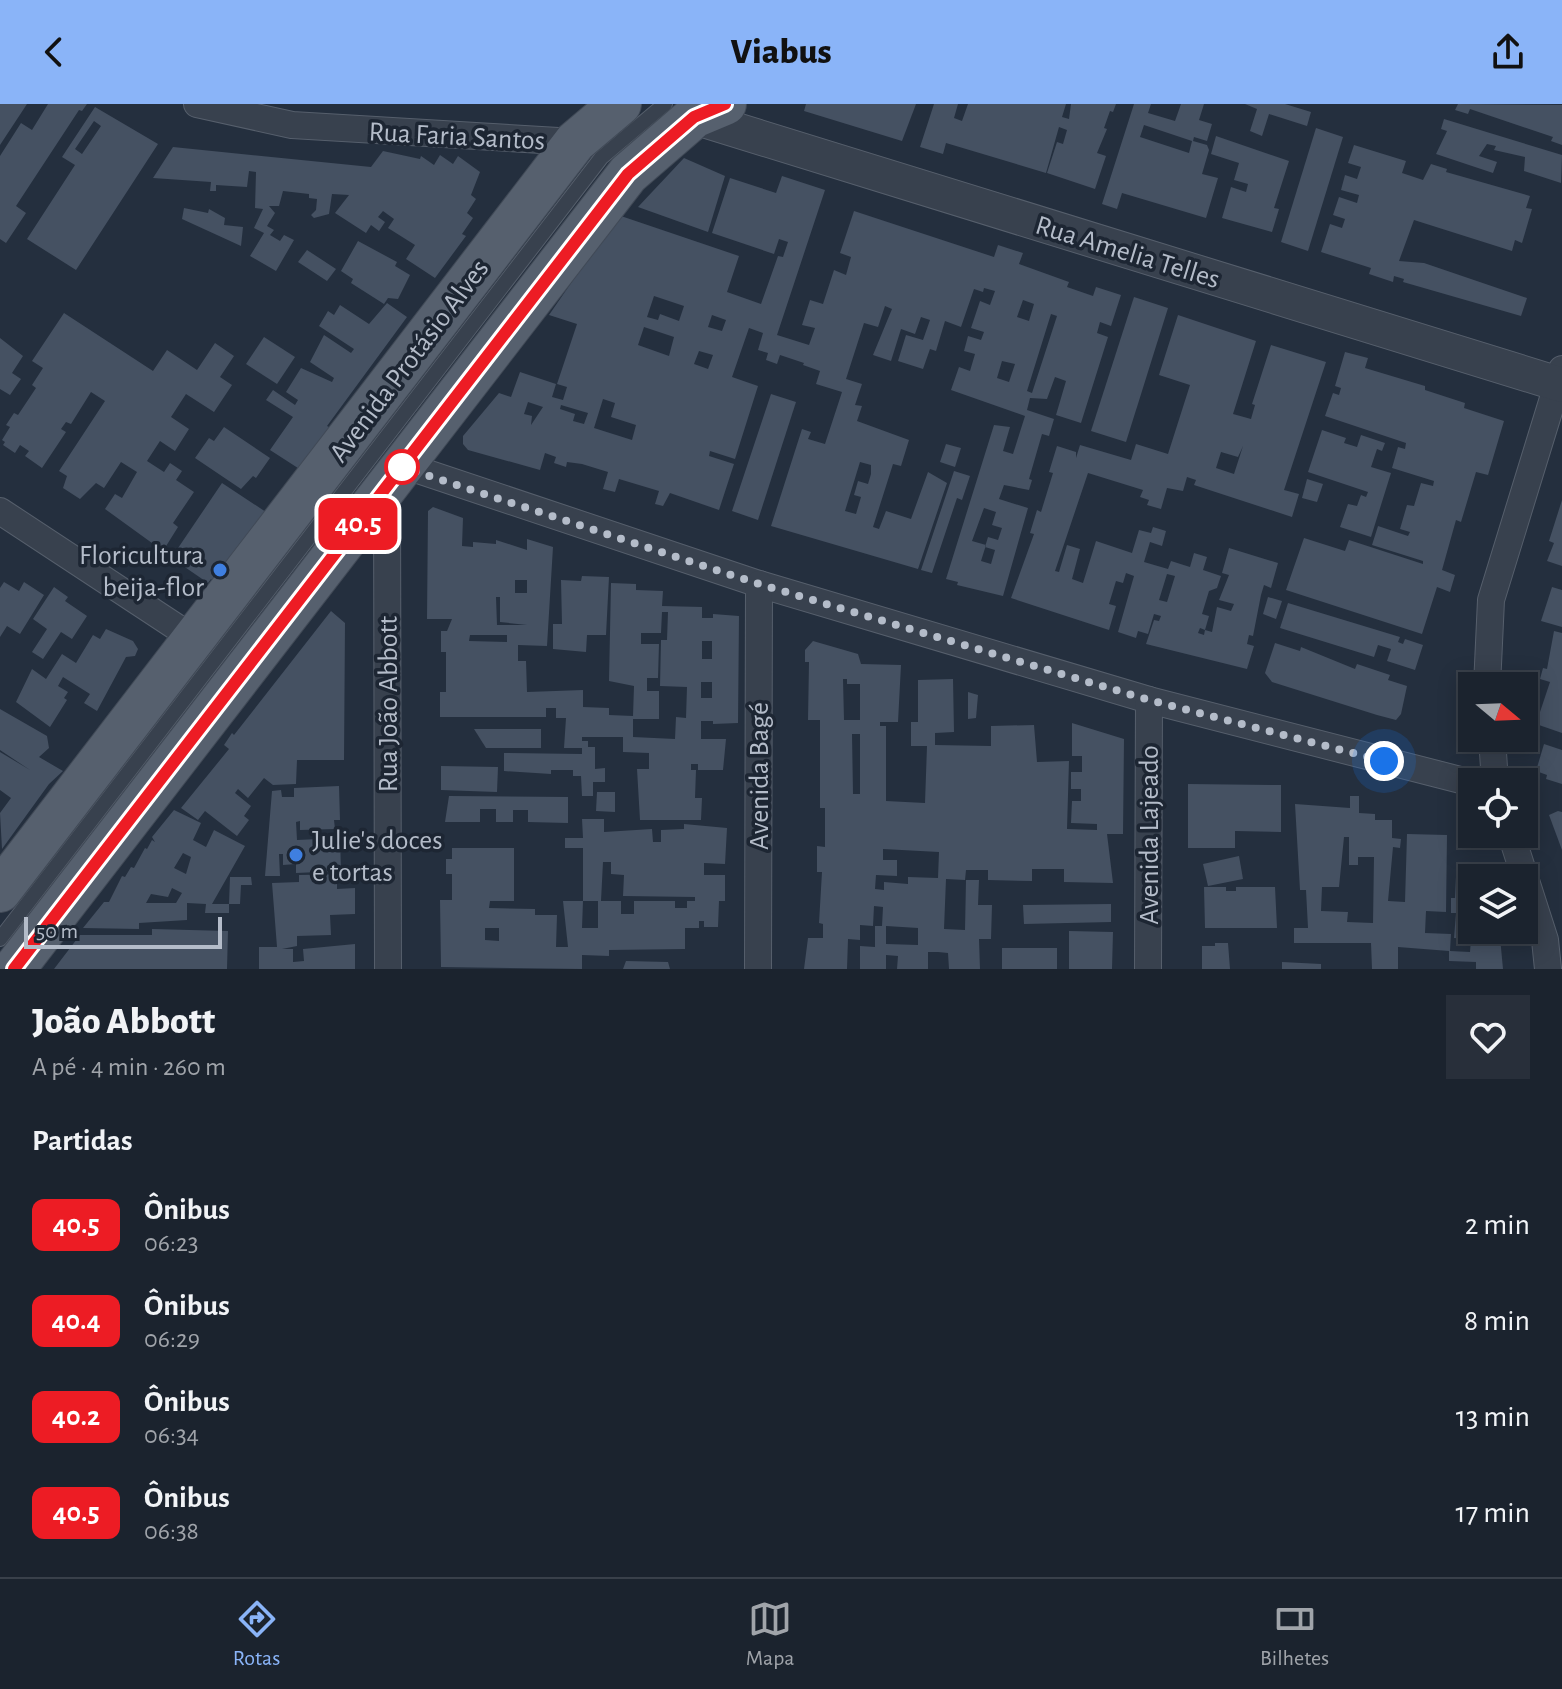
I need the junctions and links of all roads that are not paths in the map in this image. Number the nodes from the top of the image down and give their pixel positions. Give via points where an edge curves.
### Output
1 (197, 104) edge
2 (620, 104) edge
3 (695, 108) edge
4 (575, 142) junction
5 (474, 273) junction
6 (523, 310) junction
7 (1561, 379) edge
8 (427, 384) junction
9 (395, 476) junction
10 (0, 511) edge
11 (759, 584) junction
12 (193, 638) junction
13 (1488, 672) edge
14 (1149, 700) junction
15 (133, 767) junction
16 (1458, 779) edge
17 (1515, 848) edge
18 (0, 892) edge
19 (20, 937) edge
20 (14, 969) edge
21 (388, 969) edge
22 (758, 969) edge
23 (1148, 969) edge
24 (1548, 969) edge

1 - 4 street, Rua Faria Santos via 292,125
2 - 4 main road, Avenida Protásio Alves
3 - 6 main road via 628,174
3 - 7 street, Rua Amelia Telles
3 - 8 lane via 601,158
4 - 5 main road, Avenida Protásio Alves
5 - 8 lane
5 - 12 main road, Avenida Protásio Alves
6 - 8 lane
6 - 9 main road
7 - 13 street via 1491,600
8 - 15 lane
9 - 11 street
9 - 19 main road
9 - 21 street, Rua João Abbott
10 - 12 street
11 - 14 street
11 - 22 street, Avenida Bagé
12 - 18 main road, Avenida Protásio Alves
14 - 16 street
14 - 23 street, Avenida Lajeado
15 - 18 lane
15 - 19 lane
15 - 19 lane
17 - 24 street via 1545,940
19 - 20 main road

